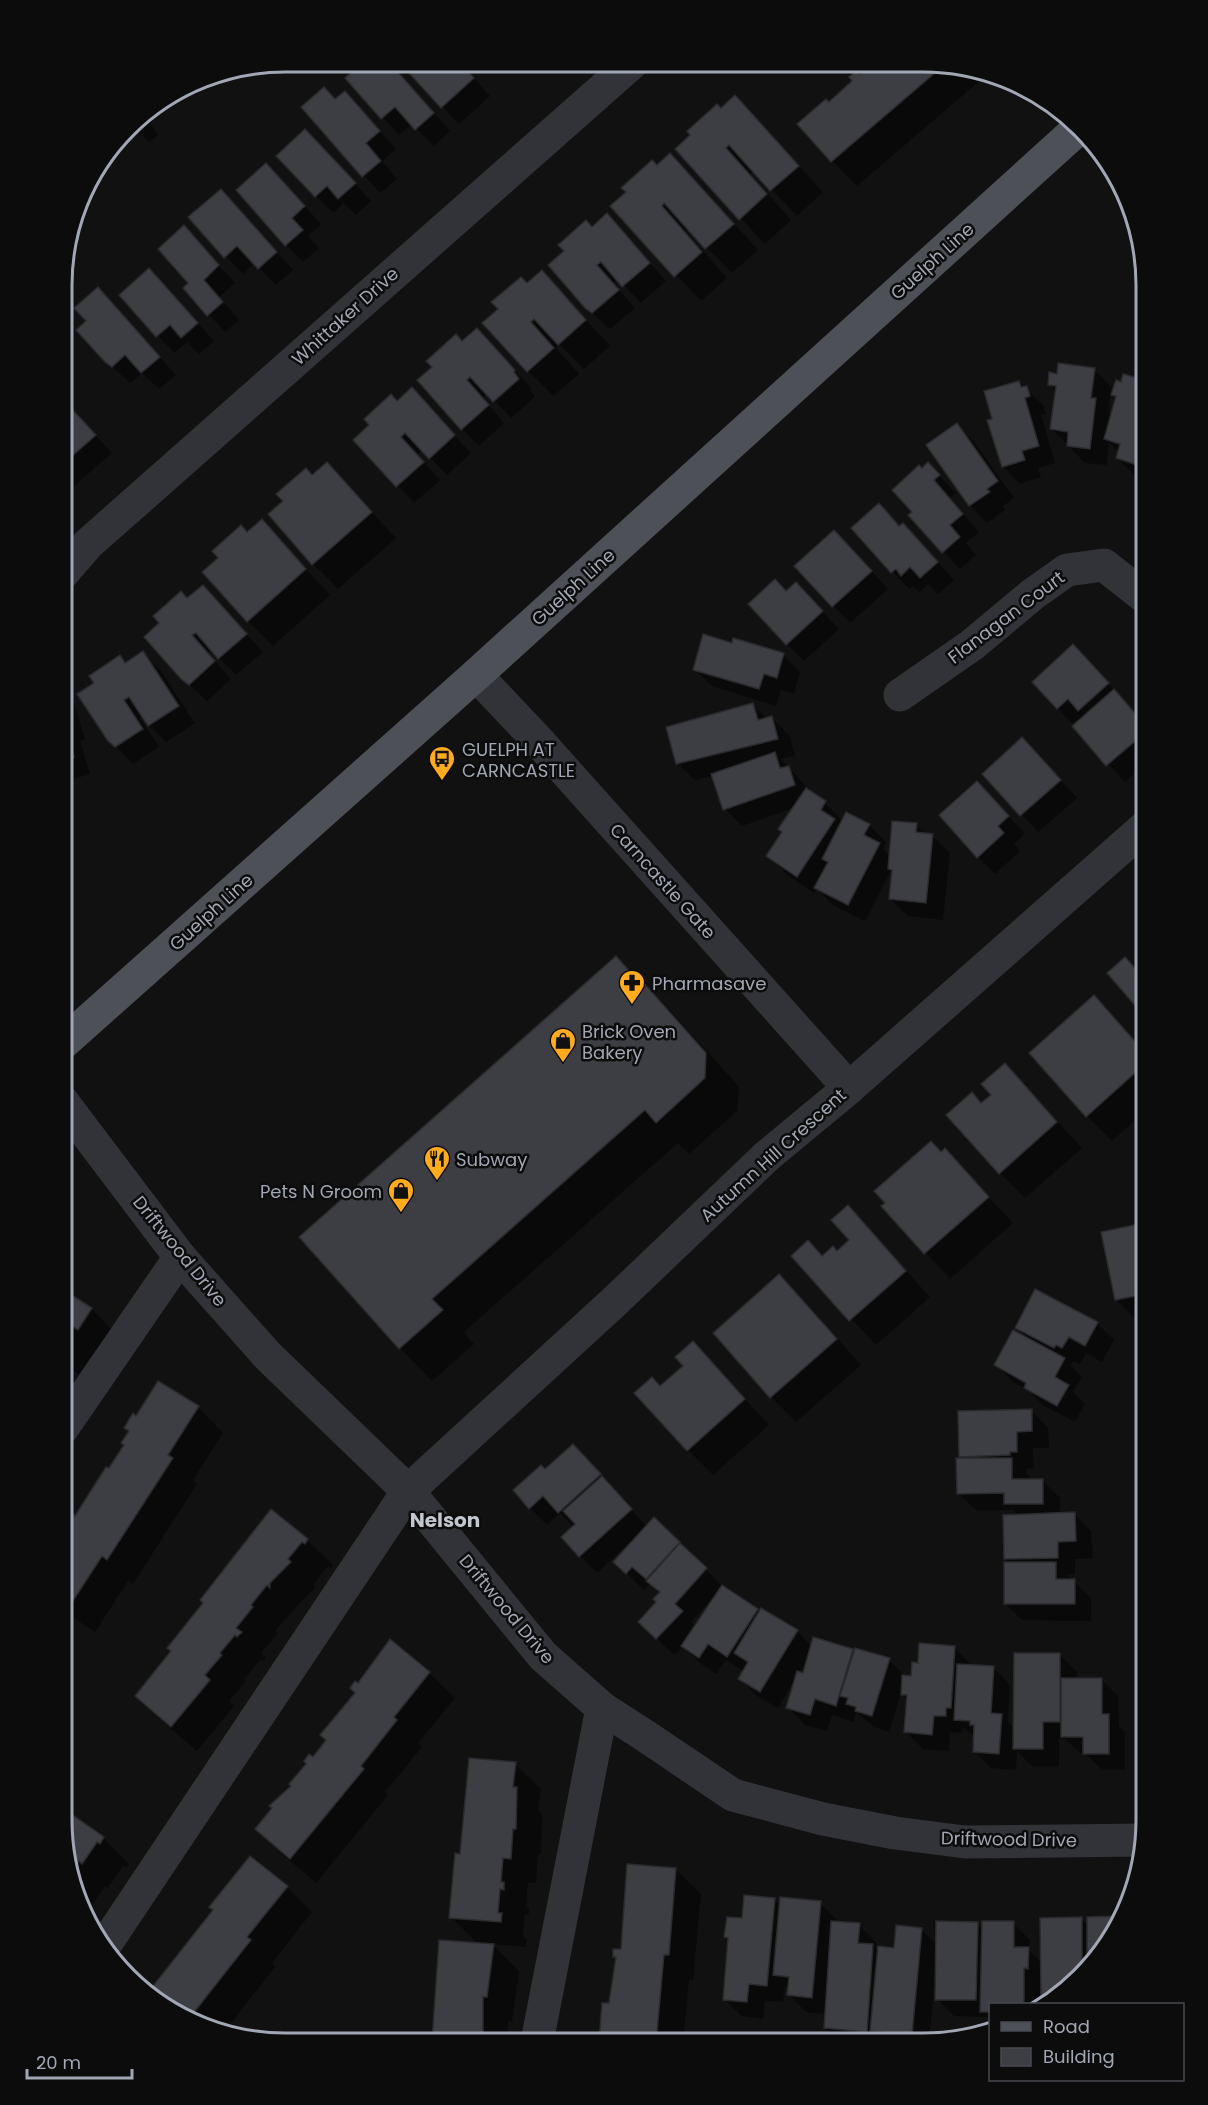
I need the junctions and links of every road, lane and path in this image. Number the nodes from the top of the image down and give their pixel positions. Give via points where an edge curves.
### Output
1 (622, 72) edge
2 (1073, 133) edge
3 (72, 563) edge
4 (1136, 590) edge
5 (476, 675) junction
6 (900, 696) dead end
7 (1136, 835) edge
8 (72, 1035) edge
9 (849, 1088) junction
10 (72, 1114) edge
11 (180, 1257) junction
12 (72, 1414) edge
13 (408, 1491) junction
14 (602, 1708) junction
15 (1135, 1840) edge
16 (109, 1939) edge
17 (539, 2033) edge

1 - 3 street, Whittaker Drive via 96,536
2 - 5 main road, Guelph Line
4 - 6 street, Flanagan Court via 1104,564 1066,570
5 - 8 main road, Guelph Line
5 - 9 street, Carncastle Gate
7 - 9 street, Autumn Hill Crescent
9 - 13 street, Autumn Hill Crescent via 767,1156
10 - 11 street, Driftwood Drive
11 - 12 street
11 - 13 street, Driftwood Drive via 268,1356
13 - 14 street, Driftwood Drive via 543,1656
13 - 16 street, Autumn Hill Crescent
14 - 15 street, Driftwood Drive via 733,1795 823,1819 965,1842
14 - 17 street

